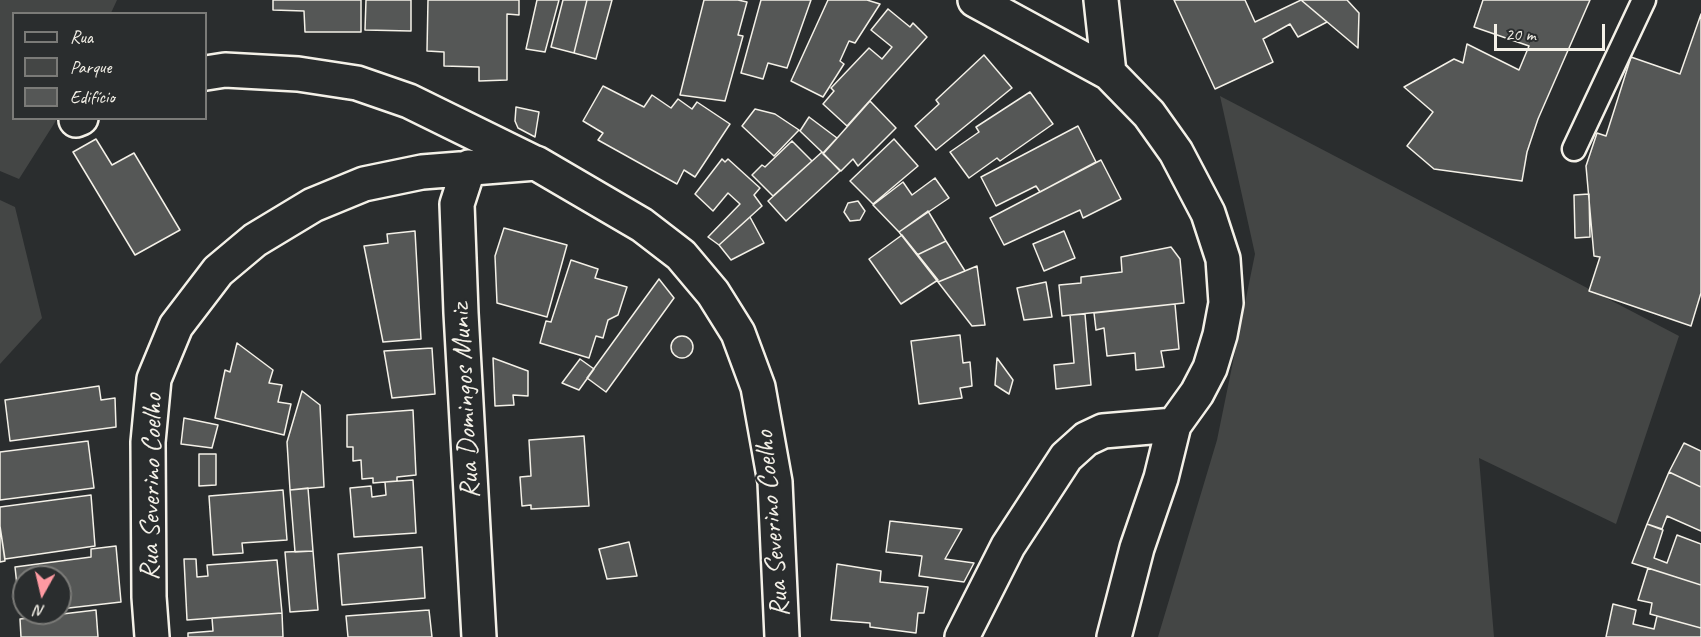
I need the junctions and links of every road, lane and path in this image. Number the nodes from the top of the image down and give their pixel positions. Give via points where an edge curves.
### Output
1 (975, 0) edge
2 (1101, 0) edge
3 (1644, 0) edge
4 (207, 73) edge
5 (1109, 73) junction
6 (1574, 149) dead end
7 (537, 163) junction
8 (469, 167) junction
9 (1174, 425) junction
10 (152, 637) edge
11 (479, 637) edge
12 (782, 637) edge
13 (962, 637) edge
14 (1114, 637) edge

1 - 5 street
2 - 5 street
3 - 6 lane
4 - 7 street via 225,70 298,74 357,83 409,101
5 - 9 street via 1149,114 1176,152 1208,213 1223,259 1226,303 1220,335 1210,368
7 - 8 street, Rua Severino Coelho
7 - 12 street, Rua Severino Coelho via 642,225 681,255 713,293 738,333 758,387 775,482
8 - 10 street, Rua Severino Coelho via 364,184 313,205 255,240 218,271 176,326 154,379 148,442
8 - 11 street, Rua Domingos Muniz via 457,204
9 - 13 street via 1103,431 1086,439 1066,457 1008,546
9 - 14 street

